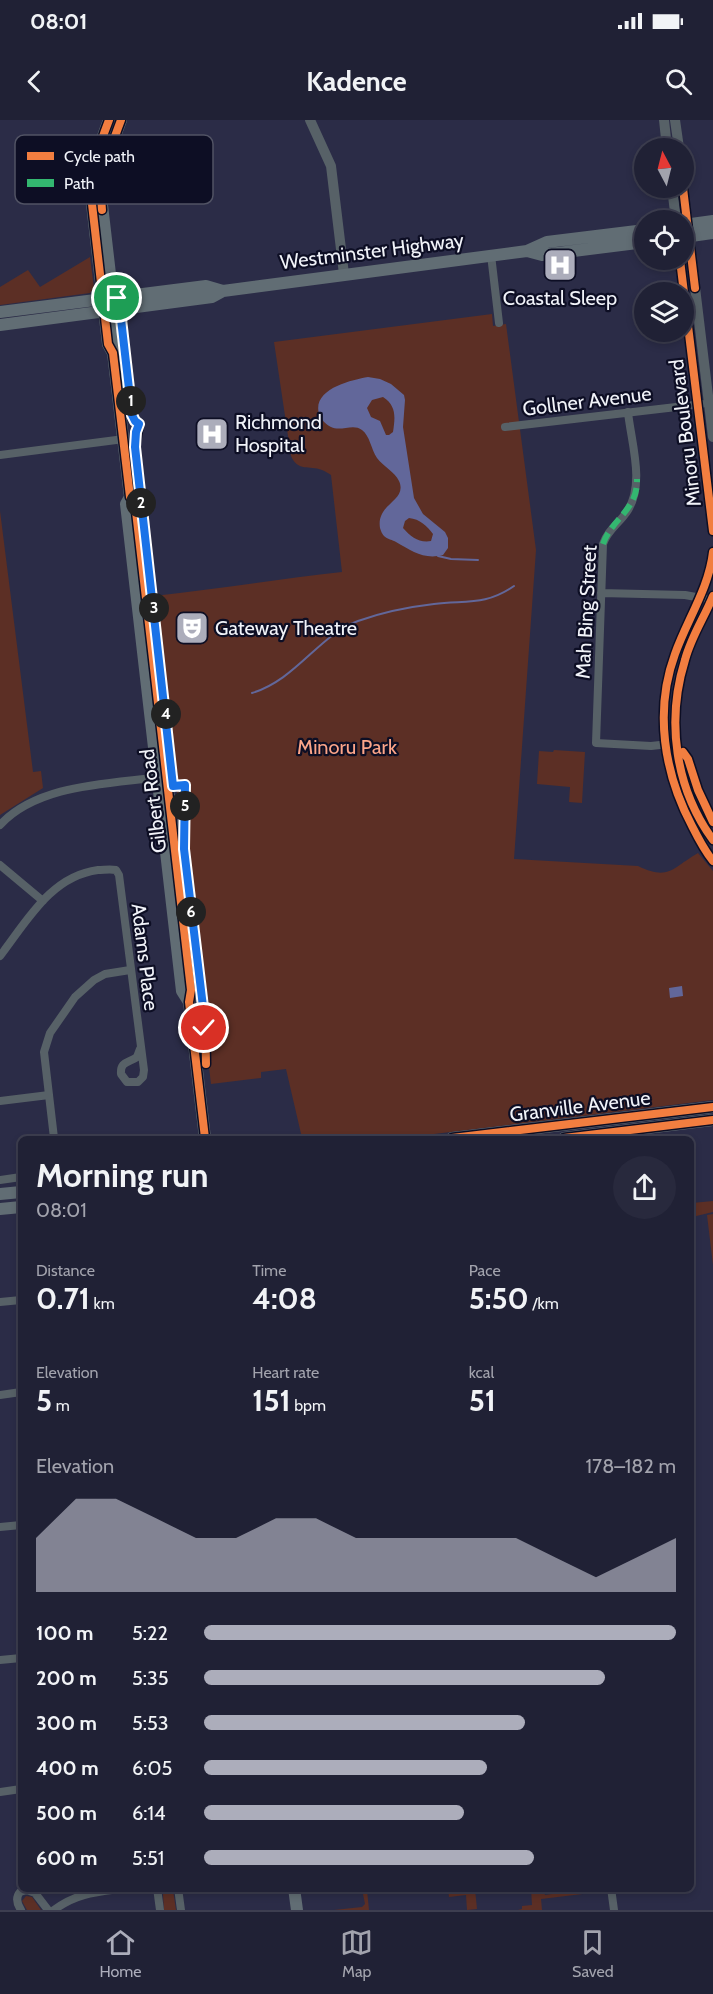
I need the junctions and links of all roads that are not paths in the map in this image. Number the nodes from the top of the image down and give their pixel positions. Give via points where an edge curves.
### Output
1 (109, 120) edge
2 (121, 120) edge
3 (310, 120) edge
4 (664, 120) edge
5 (675, 120) edge
6 (104, 135) edge
7 (115, 135) edge
8 (666, 138) edge
9 (678, 138) edge
10 (93, 204) edge
11 (103, 204) edge
12 (713, 221) edge
13 (694, 226) edge
14 (694, 230) edge
15 (634, 231) edge
16 (713, 233) edge
17 (634, 243) edge
18 (527, 251) junction
19 (491, 255) junction
20 (682, 270) edge
21 (689, 270) edge
22 (344, 274) junction
23 (108, 305) junction
24 (0, 312) edge
25 (499, 323) dead end
26 (0, 325) edge
27 (704, 403) junction
28 (628, 412) junction
29 (505, 427) dead end
30 (713, 437) edge
31 (124, 440) junction
32 (0, 455) edge
33 (713, 531) edge
34 (713, 552) edge
35 (601, 593) junction
36 (699, 597) junction
37 (712, 599) edge
38 (670, 744) junction
39 (162, 777) junction
40 (0, 825) edge
41 (713, 840) edge
42 (713, 861) edge
43 (0, 865) edge
44 (43, 901) junction
45 (0, 956) edge
46 (130, 970) junction
47 (140, 1049) dead end
48 (49, 1095) junction
49 (0, 1101) edge
50 (713, 1107) edge
51 (713, 1120) edge
52 (54, 1136) edge
53 (205, 1136) edge
54 (469, 1136) edge
55 (581, 1136) edge
56 (18, 1177) edge
57 (0, 1180) edge
58 (18, 1192) edge
59 (0, 1194) edge
60 (18, 1207) edge
61 (0, 1209) edge
62 (18, 1299) edge
63 (0, 1302) edge
64 (18, 1392) edge
65 (0, 1395) edge
66 (18, 1525) edge
67 (0, 1527) edge
68 (18, 1658) edge
69 (0, 1660) edge
70 (18, 1789) edge
71 (0, 1792) edge
72 (20, 1892) edge
73 (32, 1892) edge
74 (97, 1892) edge
75 (158, 1892) edge
76 (179, 1892) edge
77 (295, 1892) edge
78 (612, 1892) edge
79 (21, 1910) edge
80 (48, 1910) edge
81 (54, 1910) edge
82 (160, 1910) edge
83 (181, 1910) edge
84 (297, 1910) edge
85 (614, 1910) edge

1 - 6 main road, Gilbert Road
2 - 7 main road, Gilbert Road
3 - 22 street via 331,166
4 - 8 street
5 - 9 street
10 - 23 main road, Gilbert Road
11 - 23 main road, Gilbert Road
12 - 13 main road
14 - 16 main road
15 - 18 main road, Westminster Highway via 547,243
17 - 18 main road, Westminster Highway via 542,255
18 - 19 main road, Westminster Highway
19 - 22 main road, Westminster Highway
19 - 25 street
20 - 27 street, Minoru Boulevard
21 - 27 street, Minoru Boulevard
22 - 23 main road, Westminster Highway via 223,291 212,297
23 - 24 main road, Westminster Highway
23 - 26 main road, Westminster Highway
23 - 31 main road, Gilbert Road via 118,343 113,353
27 - 28 street, Gollner Avenue
27 - 30 street, Minoru Boulevard
27 - 33 street, Minoru Boulevard
28 - 29 street, Gollner Avenue
28 - 35 street, Mah Bing Street via 637,486 628,510 607,533 603,544
31 - 32 street
31 - 39 main road, Gilbert Road via 130,497 135,503
34 - 36 street
35 - 36 street
35 - 38 street, Mah Bing Street via 596,743
36 - 37 street
36 - 38 street via 669,674 663,720
37 - 38 street via 693,637 680,677
38 - 41 street via 702,824
38 - 42 street via 669,767 684,812
39 - 40 street via 57,792 31,803
39 - 53 main road, Gilbert Road via 191,990 189,1002
43 - 44 street
44 - 45 street
44 - 46 street, Adams Place via 74,876 116,870
46 - 47 street, Adams Place
46 - 48 street via 94,980 54,1025 44,1052
48 - 49 street
48 - 52 street
50 - 54 main road, Granville Avenue
51 - 55 main road, Granville Avenue
56 - 57 street
58 - 59 main road
60 - 61 main road
62 - 63 street
64 - 65 street
66 - 67 street
68 - 69 street
70 - 71 street
72 - 79 street via 16,1898
73 - 80 street
74 - 81 street via 82,1894
75 - 82 street
76 - 83 street
77 - 84 main road
78 - 85 street

